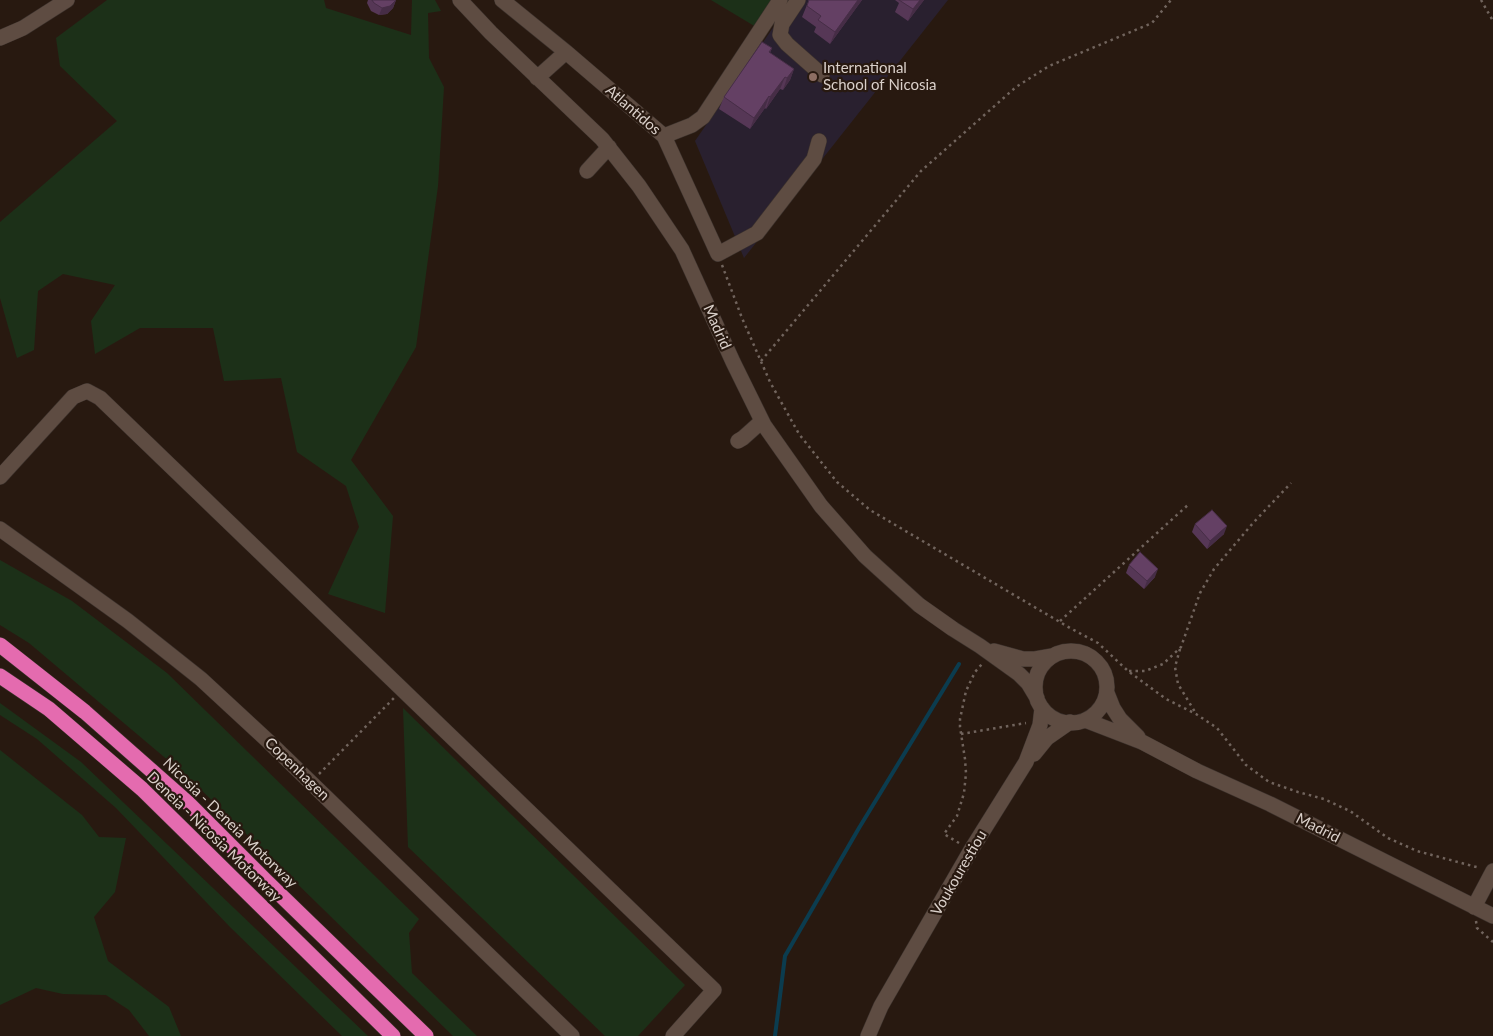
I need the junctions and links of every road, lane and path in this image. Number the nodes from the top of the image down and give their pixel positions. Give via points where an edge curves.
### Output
1 (67, 0) edge
2 (460, 0) edge
3 (502, 0) edge
4 (780, 0) edge
5 (798, 0) edge
6 (1171, 0) edge
7 (1481, 0) edge
8 (1493, 21) edge
9 (0, 38) edge
10 (566, 52) junction
11 (822, 75) dead end
12 (537, 78) junction
13 (664, 136) junction
14 (819, 141) dead end
15 (609, 147) junction
16 (587, 171) dead end
17 (718, 254) junction
18 (760, 361) junction
19 (762, 421) junction
20 (738, 441) dead end
21 (0, 477) edge
22 (1291, 484) dead end
23 (1189, 504) dead end
24 (0, 529) edge
25 (0, 536) edge
26 (49, 564) junction
27 (1060, 621) junction
28 (0, 645) edge
29 (980, 646) junction
30 (1181, 647) junction
31 (1052, 656) junction
32 (982, 664) dead end
33 (1128, 670) junction
34 (0, 676) edge
35 (398, 693) dead end
36 (1107, 693) junction
37 (1040, 703) junction
38 (1196, 714) junction
39 (1085, 720) junction
40 (1070, 722) junction
41 (1027, 723) dead end
42 (961, 734) junction
43 (1142, 742) junction
44 (1026, 762) junction
45 (319, 774) dead end
46 (963, 846) dead end
47 (1493, 871) edge
48 (1474, 907) junction
49 (1493, 916) edge
50 (1493, 942) edge
51 (393, 1036) edge
52 (426, 1036) edge
53 (572, 1036) edge
54 (673, 1036) edge
55 (868, 1036) edge

1 - 9 street via 23,28
2 - 12 street, Madrid
3 - 10 street, Atlantidos
4 - 13 street via 703,117
5 - 11 street via 782,24 780,35
6 - 18 path via 1152,23 1049,66 1016,87 921,171
7 - 8 path
10 - 12 street
10 - 13 street, Atlantidos
12 - 15 street, Madrid
13 - 17 street, Atlantidos
14 - 17 street via 814,159 757,233
15 - 16 street
15 - 19 street, Madrid via 682,250
17 - 18 path
18 - 27 path via 799,434 837,482 870,510
19 - 20 street
19 - 29 street, Madrid via 821,506 865,556 919,605
21 - 54 street via 73,398 87,391 100,398 714,990
22 - 30 path via 1214,569 1200,593
23 - 27 path
24 - 26 street, Copenhagen
25 - 26 street
26 - 53 street, Copenhagen via 201,679
27 - 33 path via 1098,643
28 - 52 highway, Nicosia - Deneia Motorway via 86,712 187,802
29 - 31 street, Madrid via 1023,659
29 - 37 street, Madrid via 1019,674
30 - 33 path via 1162,664 1145,671
30 - 38 path via 1175,667 1178,684
31 - 36 street via 1075,651 1096,660 1103,670
31 - 37 street via 1037,674 1035,686
32 - 42 path via 972,676 964,697
33 - 38 path via 1166,699
34 - 51 highway, Deneia - Nicosia Motorway via 49,709 142,789
35 - 45 path
36 - 39 street via 1096,714
36 - 43 street, Madrid via 1112,708
37 - 40 street via 1051,716
37 - 44 street, Voukourestiou via 1040,725
38 - 47 path via 1217,728 1246,765 1269,782 1350,810 1388,838 1417,852
39 - 40 street
39 - 43 street, Madrid
40 - 44 street via 1048,738
41 - 42 path
42 - 46 path via 966,784 957,816 944,834
43 - 48 street, Madrid
44 - 55 street, Voukourestiou via 881,1006
47 - 48 street
48 - 49 street, Madrid
48 - 50 path via 1477,928

